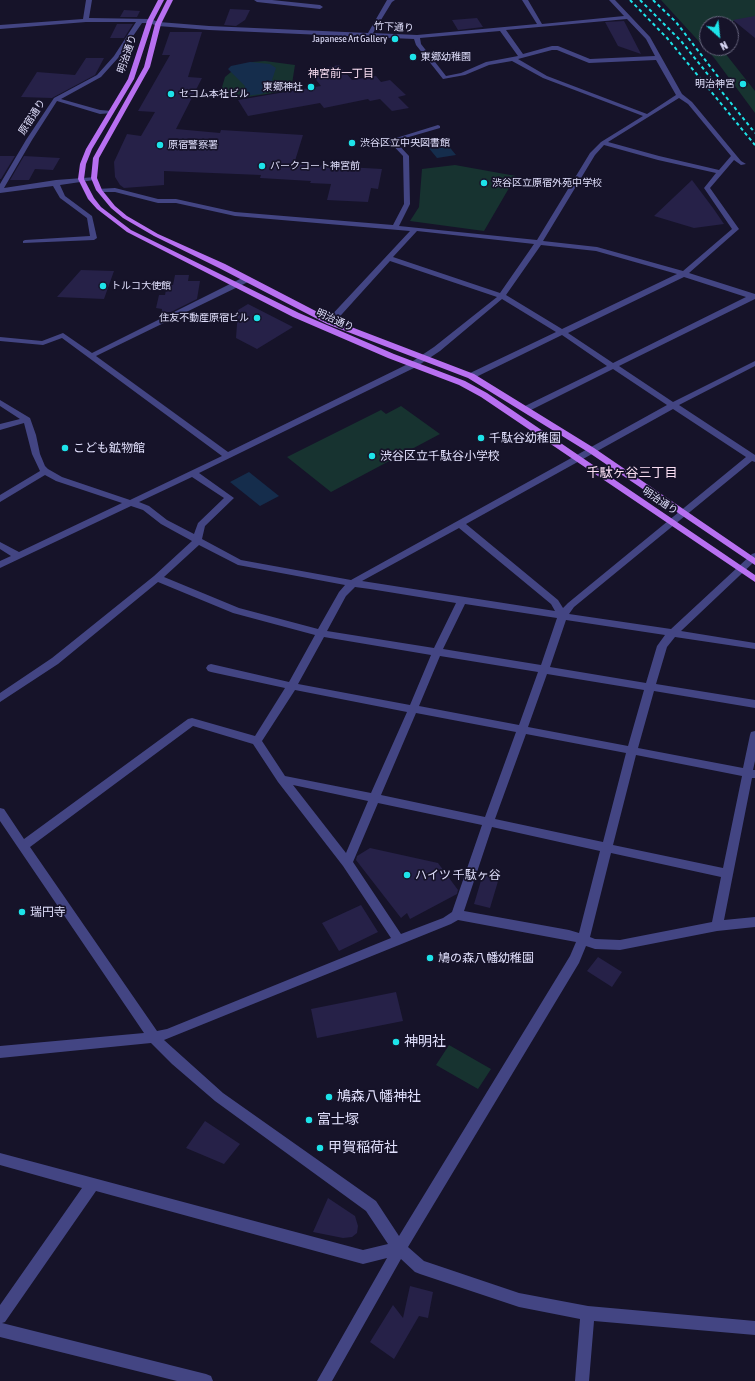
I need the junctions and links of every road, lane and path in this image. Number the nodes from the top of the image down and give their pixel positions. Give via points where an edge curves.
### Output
1 (89, 0) edge
2 (161, 0) edge
3 (170, 0) edge
4 (257, 0) edge
5 (392, 0) edge
6 (525, 0) edge
7 (612, 0) edge
8 (320, 7) dead end
9 (629, 17) junction
10 (86, 20) junction
11 (140, 21) junction
12 (150, 21) junction
13 (158, 24) junction
14 (540, 25) junction
15 (0, 27) edge
16 (502, 29) junction
17 (370, 34) junction
18 (417, 37) junction
19 (522, 57) junction
20 (658, 58) junction
21 (513, 59) junction
22 (679, 95) junction
23 (56, 99) junction
24 (110, 112) junction
25 (647, 116) junction
26 (438, 127) dead end
27 (603, 143) junction
28 (734, 156) junction
29 (743, 164) dead end
30 (720, 172) junction
31 (94, 178) junction
32 (81, 179) junction
33 (56, 182) junction
34 (99, 190) junction
35 (0, 191) edge
36 (395, 227) junction
37 (415, 229) junction
38 (25, 242) dead end
39 (539, 242) junction
40 (388, 258) junction
41 (684, 274) junction
42 (247, 279) junction
43 (236, 285) junction
44 (502, 296) junction
45 (754, 297) edge
46 (330, 322) junction
47 (563, 333) junction
48 (0, 338) edge
49 (91, 356) junction
50 (424, 358) junction
51 (755, 364) edge
52 (413, 365) junction
53 (613, 367) junction
54 (471, 376) junction
55 (0, 402) edge
56 (673, 405) junction
57 (526, 409) junction
58 (27, 420) junction
59 (0, 427) edge
60 (591, 450) junction
61 (228, 456) junction
62 (577, 458) junction
63 (753, 458) edge
64 (45, 471) junction
65 (194, 473) junction
66 (0, 499) edge
67 (131, 502) junction
68 (684, 514) junction
69 (672, 522) junction
70 (460, 524) junction
71 (197, 540) junction
72 (0, 545) edge
73 (18, 556) junction
74 (754, 559) edge
75 (0, 565) edge
76 (741, 569) junction
77 (157, 578) junction
78 (755, 579) edge
79 (354, 582) junction
80 (462, 600) junction
81 (562, 616) junction
82 (321, 633) junction
83 (672, 634) junction
84 (755, 646) edge
85 (437, 652) junction
86 (211, 668) dead end
87 (544, 669) junction
88 (292, 686) junction
89 (651, 688) junction
90 (0, 698) edge
91 (755, 704) edge
92 (414, 709) junction
93 (522, 730) junction
94 (755, 735) edge
95 (257, 741) junction
96 (632, 750) junction
97 (751, 773) edge
98 (282, 779) junction
99 (376, 798) junction
100 (0, 812) edge
101 (489, 822) junction
102 (23, 846) junction
103 (606, 848) junction
104 (347, 863) junction
105 (727, 874) junction
106 (457, 915) junction
107 (755, 922) edge
108 (717, 926) junction
109 (398, 939) junction
110 (583, 940) junction
111 (154, 1037) junction
112 (0, 1052) edge
113 (0, 1159) edge
114 (92, 1185) junction
115 (399, 1248) junction
116 (588, 1313) junction
117 (0, 1317) edge
118 (755, 1328) edge
119 (0, 1330) edge
120 (206, 1381) edge
121 (324, 1381) edge
122 (582, 1381) edge

1 - 10 street
2 - 12 main road, 明治通り
3 - 13 main road, 明治通り
4 - 8 street
5 - 17 street
6 - 14 street
7 - 9 street
9 - 14 street, 竹下通り
9 - 20 street via 648,38
10 - 11 street
10 - 15 street
11 - 12 street
11 - 23 street, 原宿通り via 116,57 99,76
12 - 13 street, 竹下通り
12 - 24 main road, 明治通り via 131,79
13 - 17 street, 竹下通り
13 - 31 main road, 明治通り via 146,67 99,150
14 - 16 street, 竹下通り
16 - 18 street, 竹下通り
16 - 19 street
17 - 18 street, 竹下通り
18 - 21 street via 418,44 445,78 463,74 488,62
19 - 20 street via 555,48 589,61
19 - 21 street
20 - 22 street
21 - 25 street via 545,77
22 - 25 street
22 - 28 street via 693,106
23 - 24 street via 100,112
23 - 35 street, 原宿通り via 28,140
24 - 32 main road, 明治通り via 85,157
25 - 27 street
26 - 36 street via 393,139 406,156 408,204
27 - 30 street
27 - 39 street via 592,154
28 - 29 street
28 - 30 street
30 - 41 street via 707,188 736,229
31 - 32 street
31 - 34 main road, 明治通り
32 - 33 street
32 - 43 main road, 明治通り via 95,203 111,218 129,230
33 - 35 street
33 - 38 street via 62,197 90,218 94,238
34 - 36 street via 114,190 158,201 176,201 235,214
34 - 42 main road, 明治通り via 113,207 136,224
36 - 37 street
37 - 39 street
37 - 40 street
39 - 41 street via 597,249
39 - 44 street
40 - 44 street
40 - 46 street
41 - 45 street
41 - 47 street
42 - 43 street
42 - 46 main road, 明治通り
43 - 49 street
43 - 52 main road, 明治通り via 302,318
44 - 47 street
44 - 50 street
45 - 53 street
46 - 50 main road, 明治通り
47 - 53 street
47 - 54 street
48 - 49 street via 43,343 63,335
49 - 61 street
50 - 52 street
50 - 54 main road, 明治通り
51 - 56 street
52 - 61 street
52 - 62 main road, 明治通り via 462,383 484,395
53 - 56 street
53 - 57 street
54 - 57 main road, 明治通り
55 - 58 street
56 - 60 street
56 - 63 street
57 - 60 main road, 明治通り
58 - 59 street
58 - 64 street via 36,454
60 - 62 street
60 - 68 main road, 明治通り
61 - 65 street
62 - 69 main road, 明治通り
62 - 70 street
63 - 68 street
64 - 66 street
64 - 67 street via 58,479
65 - 67 street
65 - 71 street via 230,498 201,525
67 - 71 street via 146,508 164,522
67 - 73 street
68 - 69 street
68 - 74 main road, 明治通り
69 - 76 main road, 明治通り
69 - 81 street
70 - 79 street
70 - 81 street via 555,602
71 - 77 street
71 - 79 street via 238,562
72 - 73 street
73 - 75 street
74 - 76 street
76 - 78 main road, 明治通り
76 - 83 street
77 - 82 street via 236,611
77 - 90 street via 55,661
79 - 80 street
79 - 82 street via 342,594
80 - 81 street
80 - 85 street
81 - 83 street
81 - 87 street
82 - 85 street
82 - 88 street
83 - 84 street
83 - 89 street via 662,646
85 - 87 street
85 - 92 street
86 - 88 street
87 - 89 street
87 - 93 street
88 - 92 street
88 - 95 street
89 - 91 street
89 - 96 street
92 - 93 street
92 - 99 street
93 - 96 street
93 - 101 street
94 - 97 street
95 - 98 street
95 - 102 street via 192,722
96 - 97 street
96 - 103 street
97 - 105 street
98 - 99 street
98 - 104 street
99 - 101 street
99 - 104 street
100 - 102 street
101 - 103 street
101 - 106 street
102 - 111 street
103 - 105 street
103 - 110 street
104 - 109 street
105 - 108 street
106 - 109 street
106 - 110 street via 569,935
107 - 108 street
108 - 110 street via 620,945 595,944
109 - 111 street via 168,1034
110 - 115 street via 575,959
111 - 112 street
111 - 115 street via 219,1097 371,1206
113 - 114 street
114 - 115 street via 363,1257
114 - 117 street
115 - 116 street via 420,1267 519,1300
115 - 121 street
116 - 118 street
116 - 122 street
119 - 120 street

